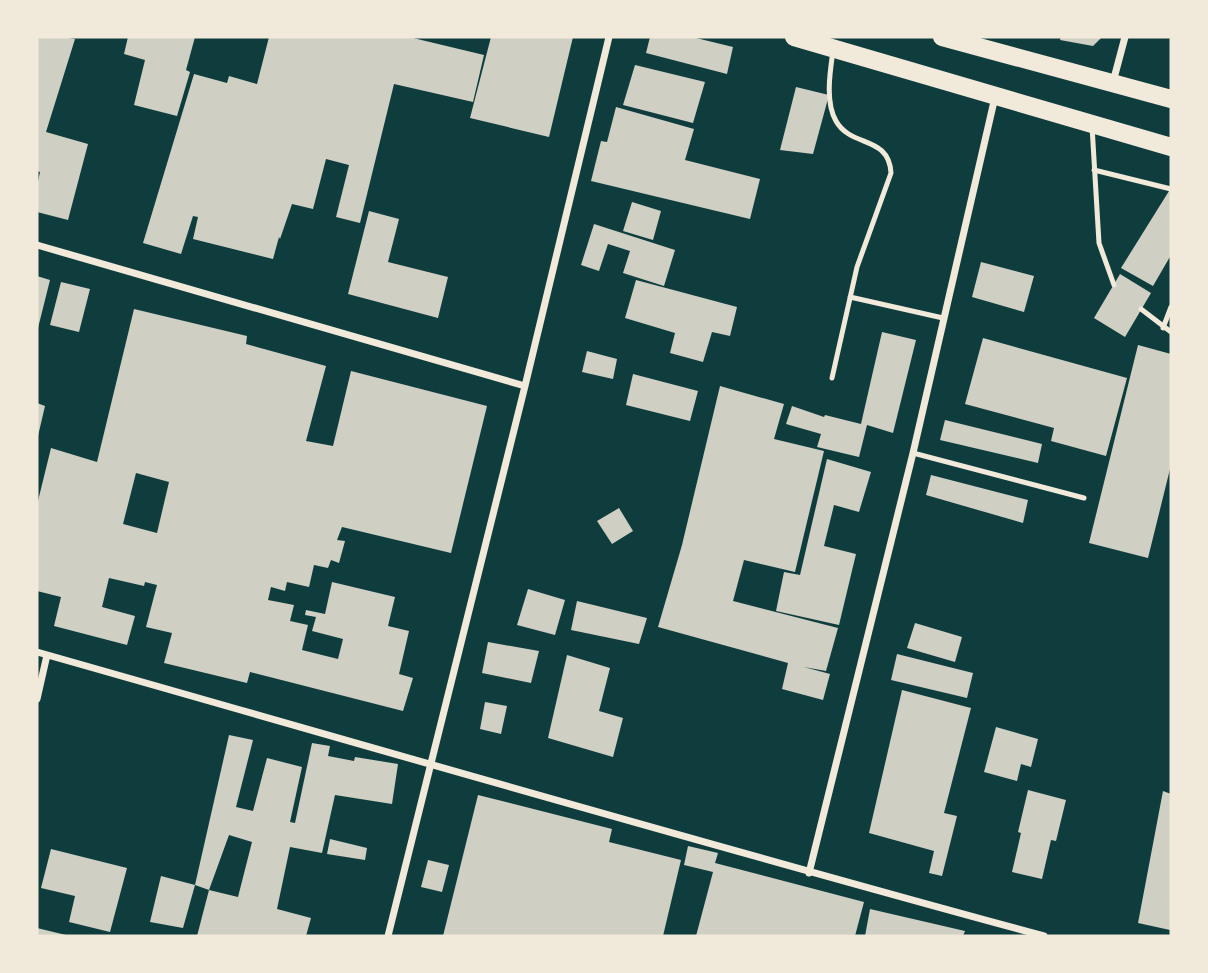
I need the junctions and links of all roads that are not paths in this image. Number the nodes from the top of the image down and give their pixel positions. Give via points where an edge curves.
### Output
1 (608, 37) edge
2 (794, 37) edge
3 (942, 37) edge
4 (1125, 37) edge
5 (833, 48) junction
6 (1113, 82) junction
7 (995, 96) junction
8 (1171, 99) edge
9 (1091, 123) junction
10 (1171, 147) edge
11 (1094, 170) junction
12 (1171, 189) edge
13 (37, 245) edge
14 (1114, 285) dead end
15 (850, 297) junction
16 (1171, 307) edge
17 (1141, 309) dead end
18 (943, 318) junction
19 (1163, 328) junction
20 (1171, 332) edge
21 (832, 378) dead end
22 (525, 386) junction
23 (913, 453) junction
24 (1084, 498) dead end
25 (37, 652) edge
26 (47, 655) junction
27 (37, 699) edge
28 (429, 763) junction
29 (809, 873) junction
30 (388, 936) edge
31 (1044, 936) edge

1 - 22 street
2 - 5 highway
3 - 6 highway
4 - 6 street
5 - 7 highway
5 - 15 lane via 834,119 842,131 884,151 891,173
6 - 8 highway
7 - 9 highway
7 - 18 street
9 - 10 highway
9 - 11 lane
11 - 12 lane
11 - 14 lane via 1098,243
13 - 22 street
15 - 18 lane
15 - 21 lane
16 - 19 lane
17 - 19 lane
18 - 23 street
19 - 20 lane
22 - 28 street
23 - 24 lane
23 - 29 street
25 - 26 street
26 - 27 street
26 - 28 street
28 - 29 street
28 - 30 street
29 - 31 street

